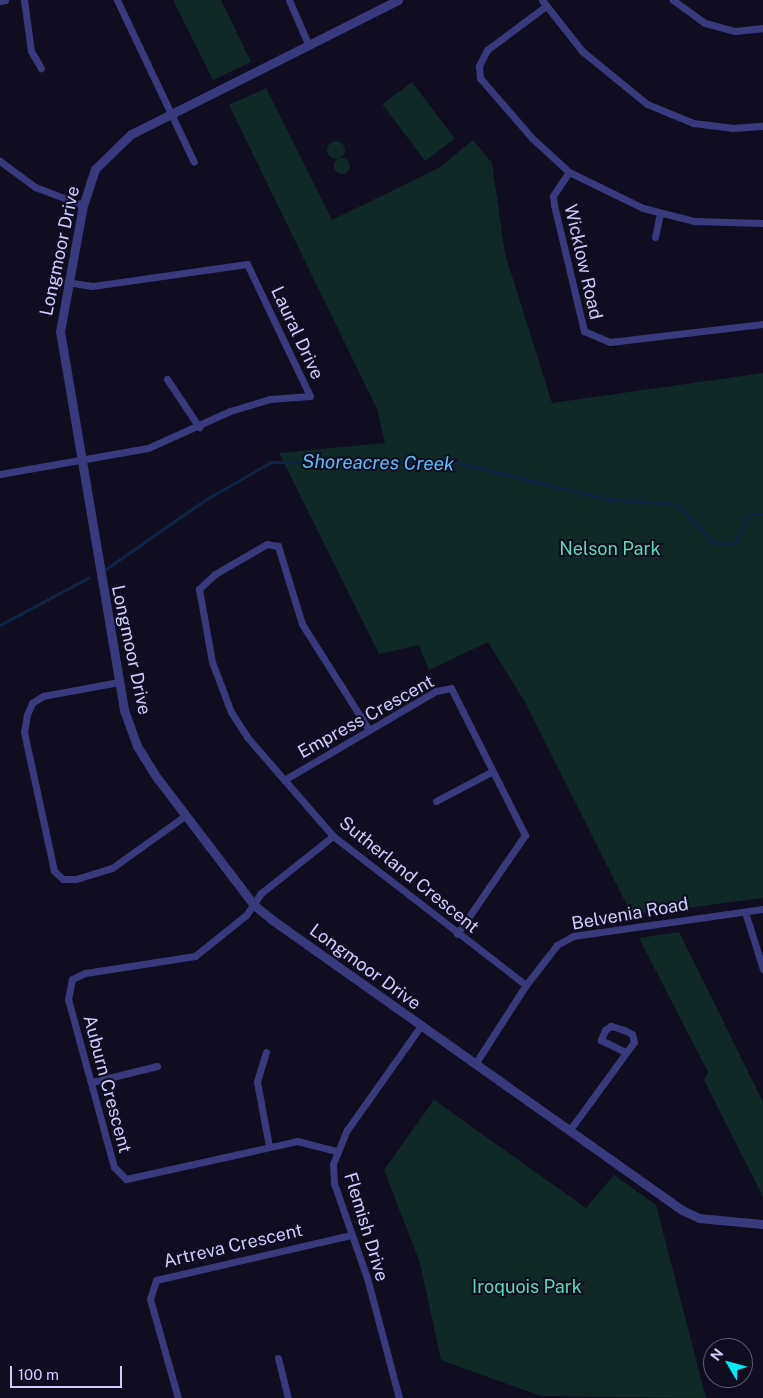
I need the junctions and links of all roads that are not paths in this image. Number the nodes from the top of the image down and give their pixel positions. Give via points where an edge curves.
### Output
1 (5, 0) edge
2 (24, 0) edge
3 (117, 0) edge
4 (289, 0) edge
5 (398, 0) edge
6 (673, 0) edge
7 (0, 1) edge
8 (544, 3) edge
9 (763, 28) edge
10 (310, 46) junction
11 (41, 68) dead end
12 (170, 114) junction
13 (763, 126) edge
14 (0, 160) edge
15 (194, 162) dead end
16 (569, 172) junction
17 (83, 205) junction
18 (660, 214) junction
19 (763, 223) edge
20 (655, 237) dead end
21 (67, 282) junction
22 (763, 324) edge
23 (168, 379) dead end
24 (200, 427) junction
25 (78, 460) junction
26 (0, 474) edge
27 (119, 682) junction
28 (369, 730) junction
29 (493, 771) junction
30 (284, 780) junction
31 (436, 801) dead end
32 (186, 815) junction
33 (333, 836) junction
34 (254, 905) junction
35 (763, 909) edge
36 (745, 912) junction
37 (457, 934) junction
38 (763, 969) edge
39 (526, 985) junction
40 (420, 1027) junction
41 (266, 1052) dead end
42 (626, 1052) junction
43 (475, 1064) junction
44 (156, 1066) dead end
45 (92, 1082) junction
46 (569, 1131) junction
47 (269, 1146) junction
48 (336, 1151) junction
49 (763, 1224) edge
50 (351, 1235) junction
51 (278, 1358) dead end
52 (178, 1398) edge
53 (288, 1398) edge
54 (399, 1398) edge

1 - 7 street
2 - 11 street via 31,51
3 - 12 street
4 - 10 street
5 - 10 street, Longmoor Drive
6 - 9 street via 705,23 735,30
8 - 13 street via 582,51 647,104 693,123 732,128
8 - 16 street via 487,50 479,66 480,78 532,138
10 - 12 street, Longmoor Drive
12 - 15 street
12 - 17 street, Longmoor Drive via 116,147 95,169
14 - 17 street via 35,186
16 - 18 street via 610,194
16 - 22 street, Wicklow Road via 553,196 584,331 610,342
17 - 21 street, Longmoor Drive
18 - 19 street via 694,220
18 - 20 street
21 - 24 street, Laural Drive via 92,286 247,264 310,396 270,399 230,411
21 - 25 street, Longmoor Drive via 60,331
23 - 24 street
24 - 25 street, Laural Drive via 148,448
25 - 26 street, Laural Drive
25 - 27 street, Longmoor Drive
27 - 32 street, Longmoor Drive via 137,746
27 - 32 street via 43,696 32,702 27,715 24,732 54,871 63,879 76,879 112,868
28 - 29 street, Empress Crescent via 436,691 451,688
28 - 30 street, Empress Crescent
28 - 30 street, Sutherland Crescent via 302,624 278,546 267,544 215,574 199,589 198,598 212,662 231,712
29 - 31 street
29 - 37 street, Empress Crescent via 525,835
30 - 33 street, Sutherland Crescent
32 - 34 street, Longmoor Drive
33 - 34 street via 261,893
33 - 37 street, Sutherland Crescent
34 - 40 street, Longmoor Drive
34 - 45 street, Auburn Crescent via 195,956 72,979 68,999
35 - 36 street, Belvenia Road
36 - 38 street
36 - 39 street, Belvenia Road via 573,936 557,945
37 - 39 street, Sutherland Crescent
39 - 43 street, Belvenia Road
40 - 43 street, Longmoor Drive
40 - 48 street, Flemish Drive
41 - 47 street via 257,1082
42 - 42 street via 634,1042 632,1034 611,1026 605,1030 601,1040
42 - 46 street
43 - 46 street, Longmoor Drive
44 - 45 street
45 - 47 street, Auburn Crescent via 114,1167 126,1179
46 - 49 street, Longmoor Drive via 699,1218
47 - 48 street, Auburn Crescent via 297,1141
48 - 50 street, Flemish Drive via 334,1183
50 - 52 street, Artreva Crescent via 156,1280 150,1299
50 - 54 street, Flemish Drive
51 - 53 street

